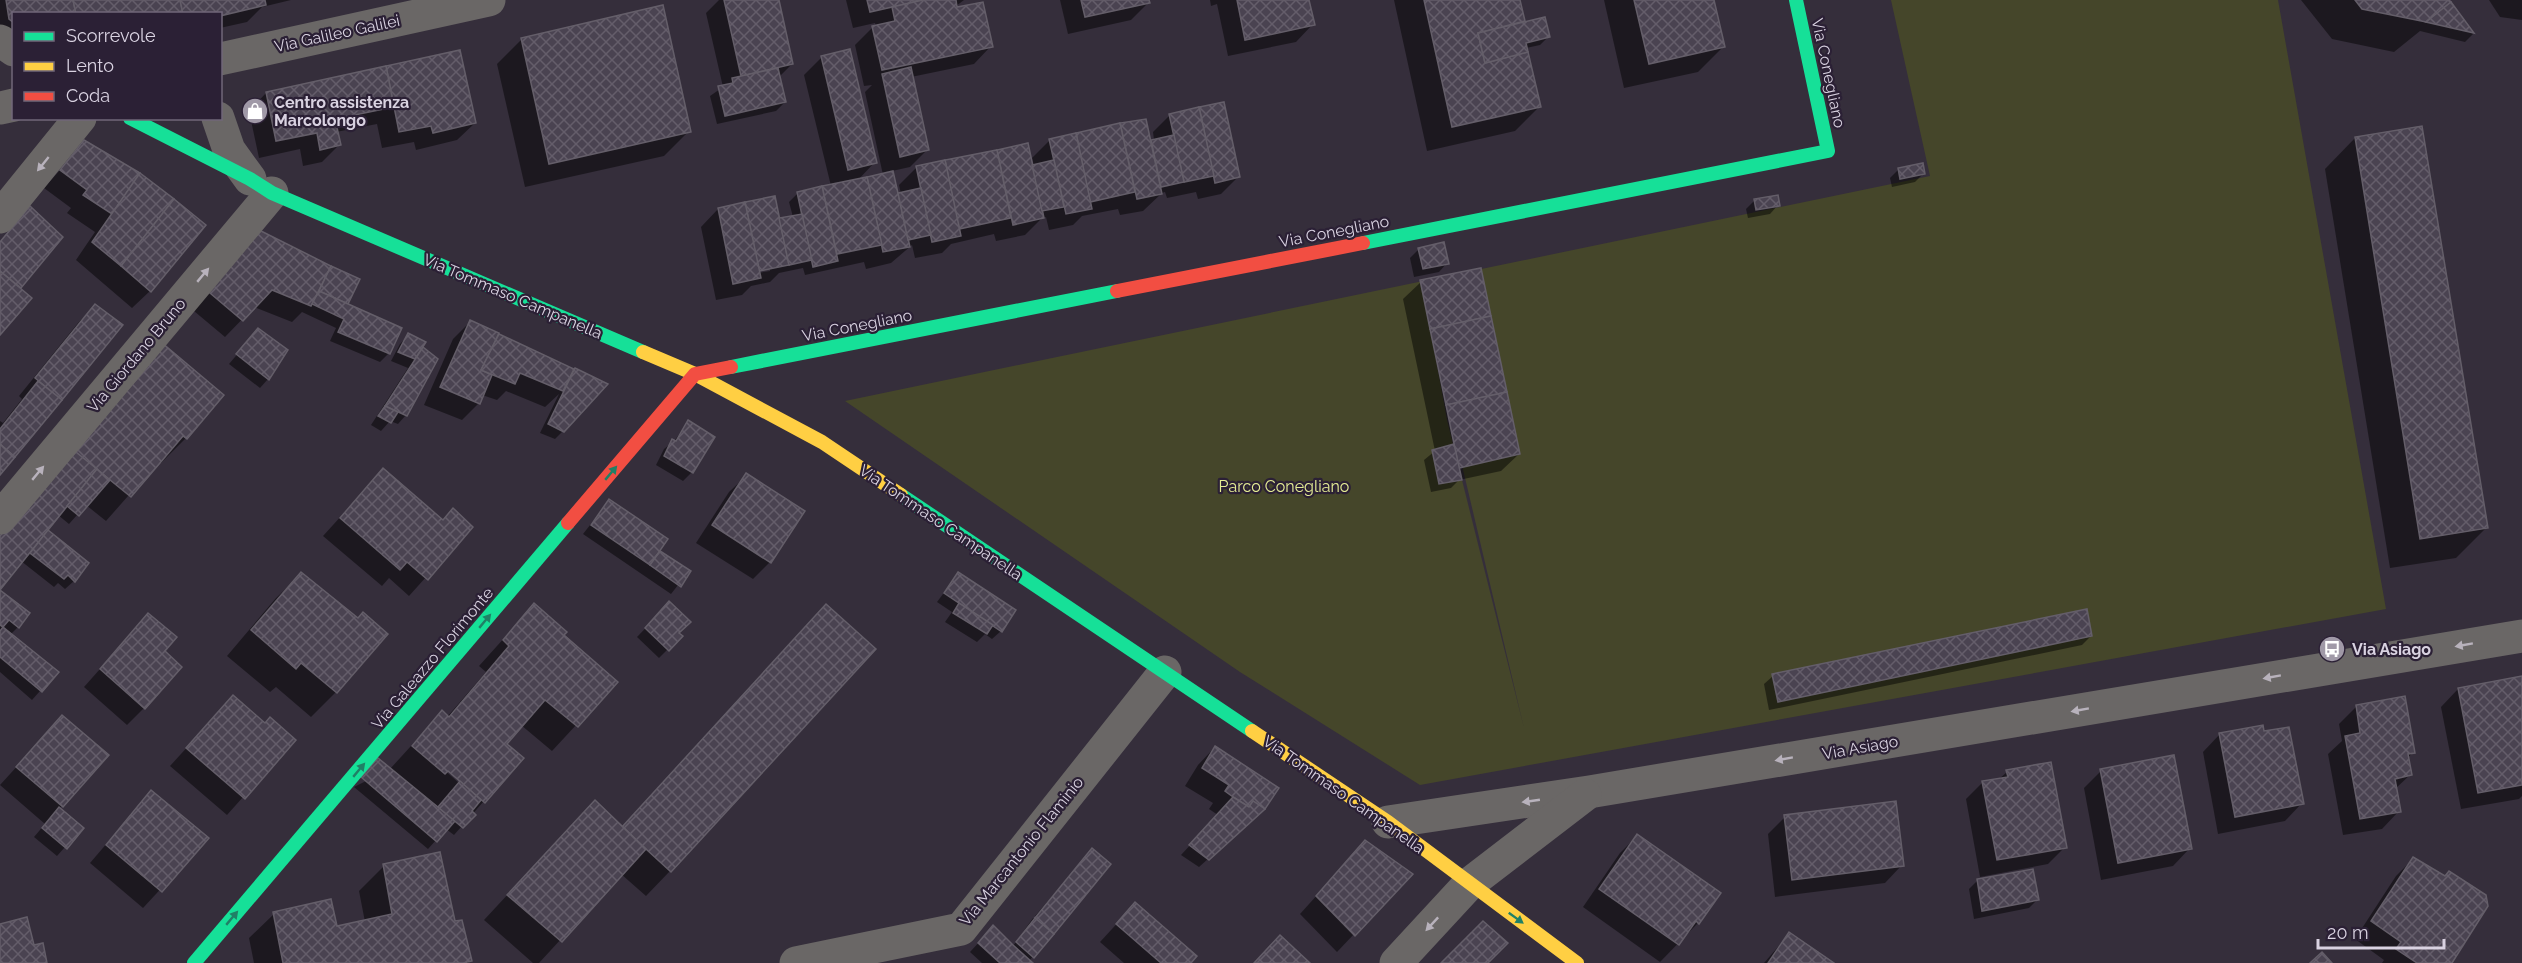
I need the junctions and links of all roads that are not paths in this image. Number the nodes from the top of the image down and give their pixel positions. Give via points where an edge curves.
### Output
1 (489, 0) edge
2 (1796, 0) edge
3 (222, 59) edge
4 (78, 120) edge
5 (134, 120) edge
6 (219, 120) edge
7 (261, 186) junction
8 (0, 217) edge
9 (695, 374) junction
10 (0, 518) edge
11 (2522, 636) edge
12 (1165, 672) junction
13 (1589, 792) junction
14 (1388, 822) junction
15 (1469, 884) junction
16 (194, 963) edge
17 (796, 963) edge
18 (1396, 963) edge
19 (1577, 963) edge

1 - 3 street, Via Galileo Galilei
2 - 9 street, Via Conegliano via 1828,151
4 -> 8 street
5 - 7 street, Via Tommaso Campanella
6 - 7 street via 229,150
7 - 9 street, Via Tommaso Campanella
10 -> 7 street, Via Giordano Bruno
9 - 12 street, Via Tommaso Campanella via 822,442
16 -> 9 street, Via Galeazzo Florimonte
11 -> 13 street, Via Asiago
12 - 14 street, Via Tommaso Campanella
12 - 17 street, Via Marcantonio Flaminio via 961,928
13 -> 14 street, Via Asiago
13 - 15 street, Via Asiago
14 - 15 street, Via Tommaso Campanella
15 -> 18 street, Via Asiago
15 -> 19 street, Via Tommaso Campanella

